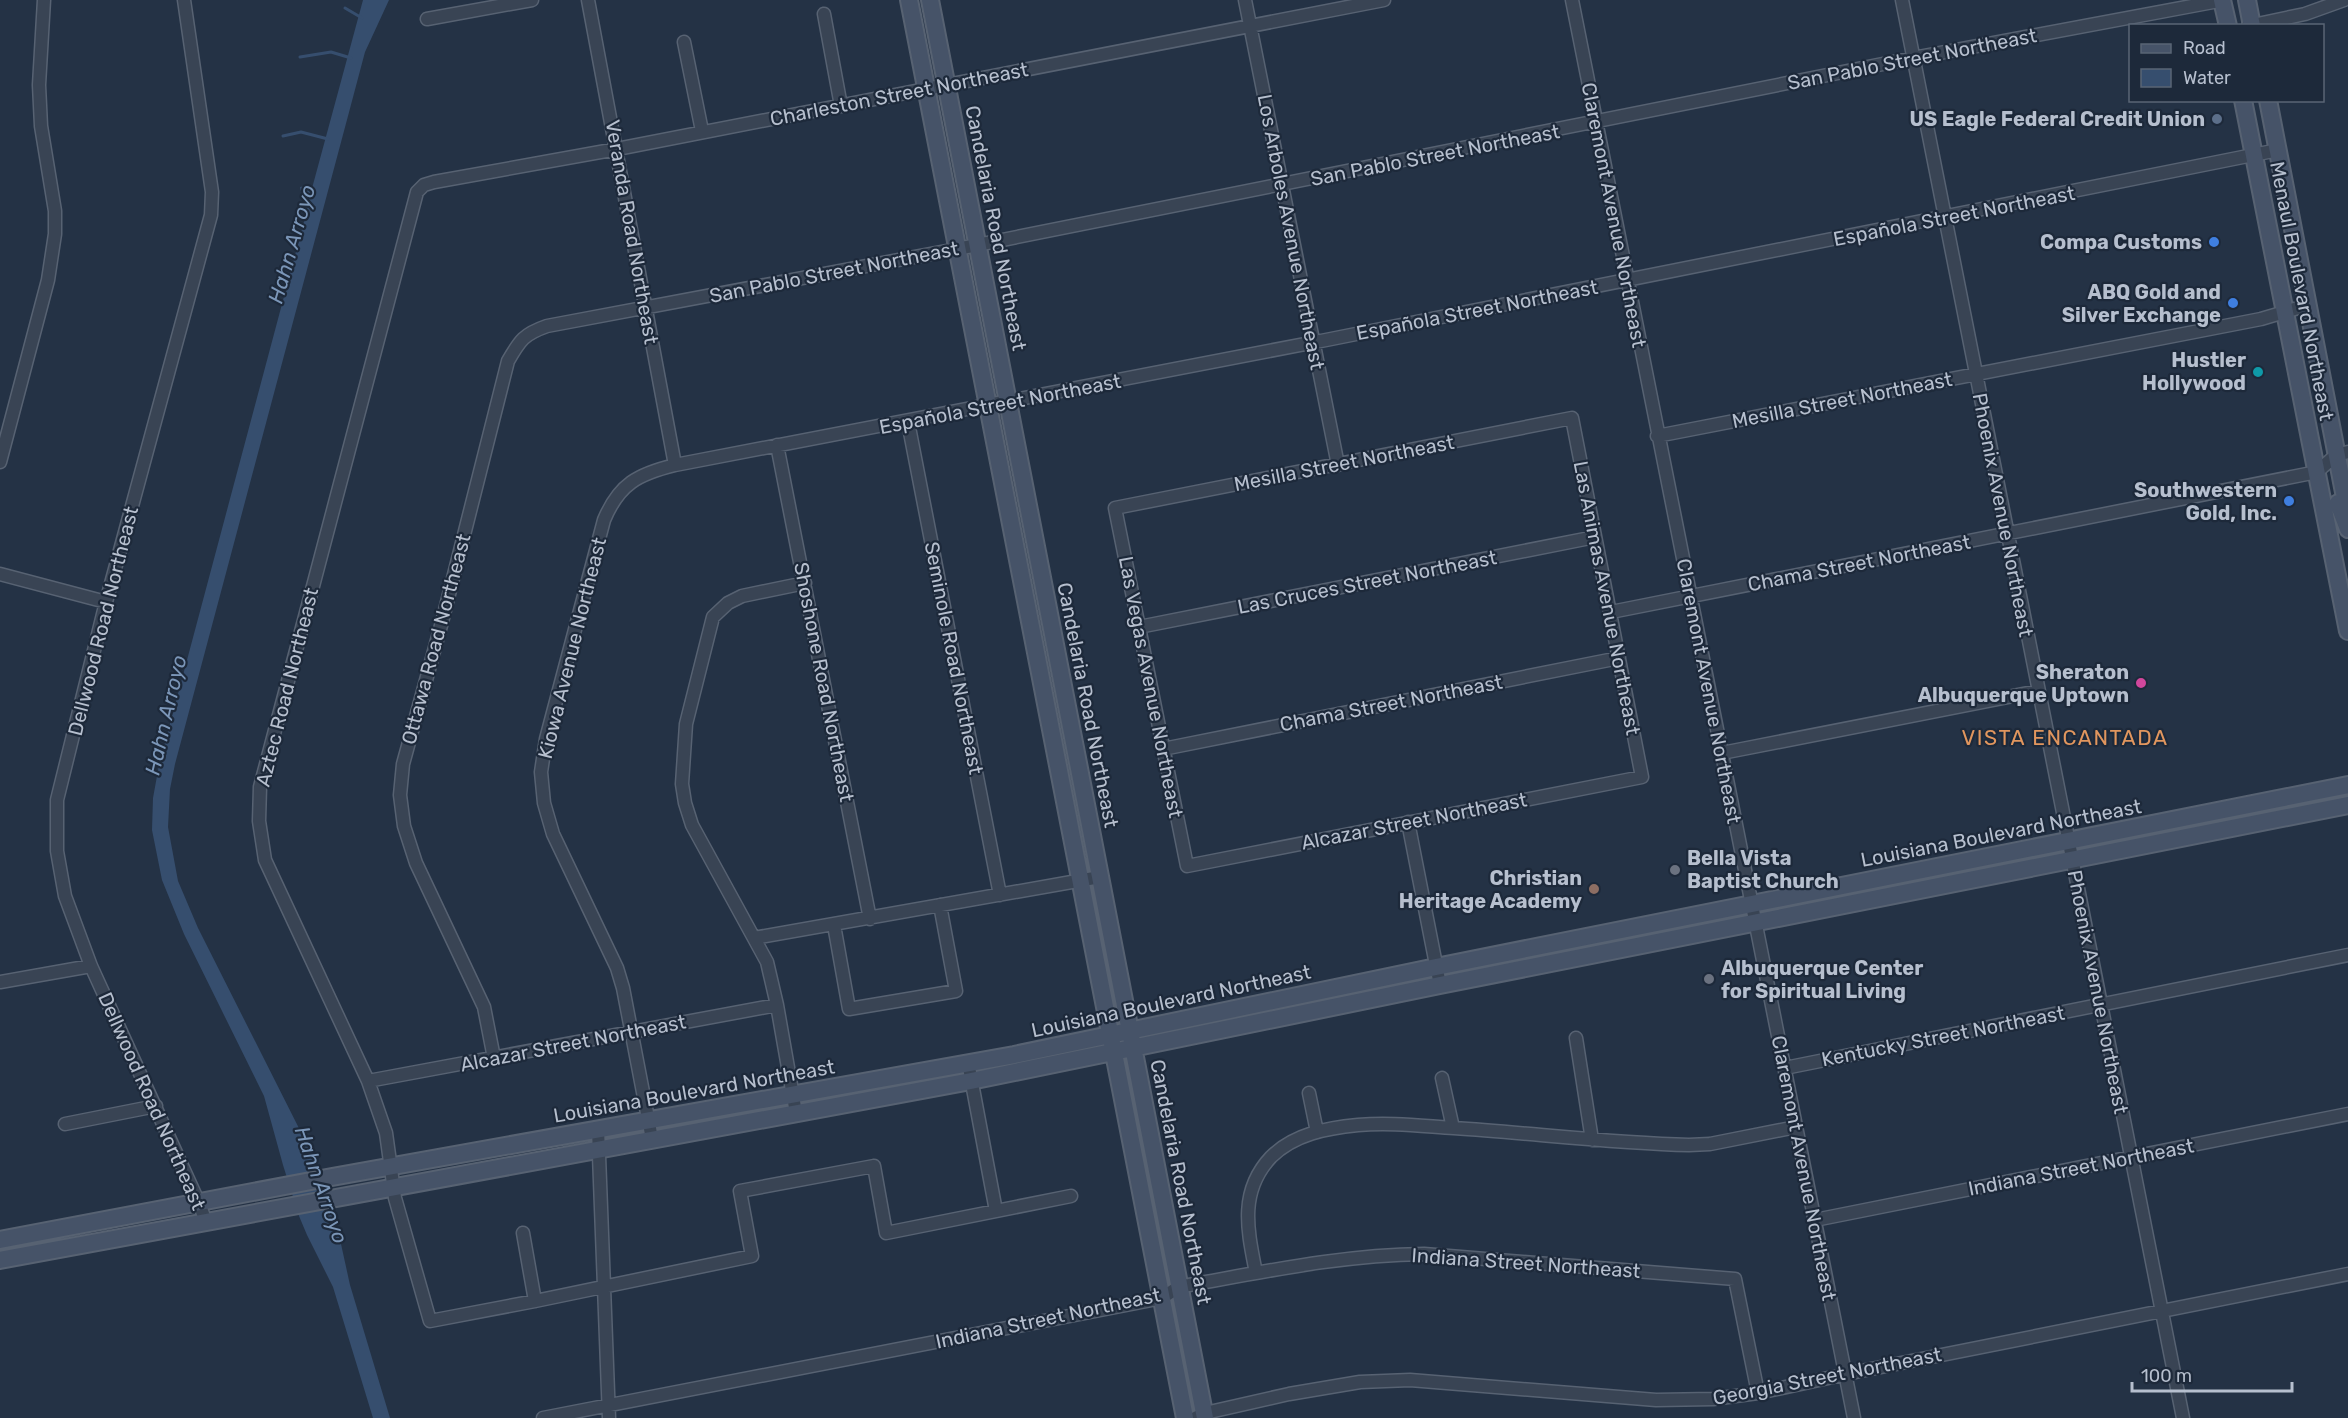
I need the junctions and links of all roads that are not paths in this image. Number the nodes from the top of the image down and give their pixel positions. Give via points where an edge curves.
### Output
1 (44, 0) edge
2 (184, 0) edge
3 (532, 0) edge
4 (588, 0) edge
5 (909, 0) edge
6 (930, 0) edge
7 (1245, 0) edge
8 (1384, 0) edge
9 (1572, 0) edge
10 (1902, 0) edge
11 (2223, 0) edge
12 (2247, 0) edge
13 (2344, 0) edge
14 (824, 14) dead end
15 (427, 19) dead end
16 (2228, 24) edge
17 (2250, 24) edge
18 (2255, 24) edge
19 (1250, 27) junction
20 (684, 42) dead end
21 (1913, 58) junction
22 (947, 86) junction
23 (927, 90) junction
24 (2243, 102) edge
25 (2268, 102) edge
26 (841, 106) junction
27 (1596, 123) junction
28 (702, 131) junction
29 (617, 149) junction
30 (2278, 150) junction
31 (2254, 156) junction
32 (1281, 185) junction
33 (417, 192) joint
34 (1944, 217) junction
35 (978, 245) junction
36 (957, 249) junction
37 (1627, 280) junction
38 (2308, 305) junction
39 (646, 307) junction
40 (2285, 312) junction
41 (1313, 343) junction
42 (1975, 375) junction
43 (2301, 394) junction
44 (1008, 403) junction
45 (988, 406) junction
46 (1572, 418) joint
47 (908, 422) junction
48 (1657, 436) junction
49 (777, 446) junction
50 (2342, 453) edge
51 (0, 462) edge
52 (675, 465) junction
53 (1338, 465) junction
54 (2317, 472) junction
55 (1115, 508) joint
56 (2348, 513) edge
57 (2348, 529) edge
58 (2007, 533) junction
59 (1595, 537) junction
60 (2334, 558) junction
61 (0, 574) edge
62 (2348, 575) edge
63 (806, 583) junction
64 (1690, 596) junction
65 (106, 602) junction
66 (1611, 612) junction
67 (1139, 627) junction
68 (2348, 628) edge
69 (1619, 658) junction
70 (2038, 691) junction
71 (1163, 748) junction
72 (1722, 753) junction
73 (1642, 777) joint
74 (2348, 785) edge
75 (2348, 805) edge
76 (1408, 822) junction
77 (2069, 842) junction
78 (2072, 858) junction
79 (1187, 866) joint
80 (1100, 877) junction
81 (1080, 880) junction
82 (1000, 895) junction
83 (1752, 904) junction
84 (940, 905) junction
85 (870, 919) junction
86 (1755, 923) junction
87 (834, 925) junction
88 (754, 938) junction
89 (2348, 955) edge
90 (91, 966) junction
91 (1436, 967) junction
92 (0, 982) edge
93 (1440, 985) junction
94 (2100, 1004) junction
95 (777, 1005) junction
96 (632, 1032) junction
97 (1111, 1035) junction
98 (1575, 1038) dead end
99 (1132, 1040) junction
100 (1115, 1052) junction
101 (494, 1058) junction
102 (968, 1062) junction
103 (1785, 1068) junction
104 (1443, 1078) dead end
105 (368, 1081) junction
106 (971, 1081) junction
107 (1309, 1093) dead end
108 (793, 1094) junction
109 (156, 1106) junction
110 (796, 1113) junction
111 (2348, 1114) edge
112 (649, 1120) junction
113 (65, 1124) dead end
114 (1796, 1127) junction
115 (1453, 1128) junction
116 (598, 1129) junction
117 (1317, 1132) junction
118 (652, 1140) junction
119 (1593, 1140) junction
120 (598, 1150) junction
121 (2130, 1158) junction
122 (392, 1168) junction
123 (394, 1187) junction
124 (1071, 1196) dead end
125 (200, 1203) junction
126 (996, 1211) junction
127 (1815, 1220) junction
128 (206, 1222) junction
129 (39, 1233) junction
130 (523, 1233) dead end
131 (0, 1240) edge
132 (43, 1252) junction
133 (0, 1260) edge
134 (1256, 1273) junction
135 (2348, 1274) edge
136 (1180, 1286) junction
137 (604, 1287) junction
138 (1162, 1298) junction
139 (535, 1301) junction
140 (2161, 1310) junction
141 (1845, 1374) junction
142 (1758, 1393) junction
143 (609, 1405) junction
144 (1202, 1416) edge
145 (543, 1418) edge
146 (609, 1418) edge
147 (1185, 1418) edge
148 (1854, 1418) edge
149 (2183, 1418) edge

1 - 51 street via 39,85 41,126 55,211 54,245
2 - 65 street, Dellwood Road Northeast via 212,192 211,215
3 - 15 street
4 - 29 street, Veranda Road Northeast
5 - 23 main road, Candelaria Road Northeast
6 - 22 main road, Candelaria Road Northeast
7 - 19 street, Los Arboles Avenue Northeast
8 - 19 street, Charleston Street Northeast
9 - 27 street, Claremont Avenue Northeast
10 - 21 street, Phoenix Avenue Northeast
11 - 16 main road
11 - 21 street, San Pablo Street Northeast
12 - 17 main road
13 - 18 street via 2306,14
14 - 26 street
19 - 22 street, Charleston Street Northeast
19 - 32 street, Los Arboles Avenue Northeast
20 - 28 street
21 - 27 street, San Pablo Street Northeast
21 - 34 street, Phoenix Avenue Northeast
22 - 23 street, Charleston Street Northeast
22 - 35 main road, Candelaria Road Northeast
23 - 26 street, Charleston Street Northeast
23 - 36 main road, Candelaria Road Northeast
24 - 31 main road, Menaul Boulevard Northeast
25 - 30 main road, Menaul Boulevard Northeast
26 - 28 street, Charleston Street Northeast
27 - 32 street, San Pablo Street Northeast
27 - 37 street, Claremont Avenue Northeast
28 - 29 street, Charleston Street Northeast
29 - 33 street, Charleston Street Northeast via 434,182
29 - 39 street, Veranda Road Northeast
30 - 31 street, Española Street Northeast
30 - 38 main road, Menaul Boulevard Northeast
31 - 34 street, Española Street Northeast
31 - 40 main road, Menaul Boulevard Northeast
32 - 35 street, San Pablo Street Northeast
32 - 41 street, Los Arboles Avenue Northeast
33 - 105 street, Aztec Road Northeast via 260,787 259,821 266,860
34 - 37 street, Española Street Northeast
34 - 42 street, Phoenix Avenue Northeast
35 - 36 street, San Pablo Street Northeast
35 - 44 main road, Candelaria Road Northeast
36 - 39 street, San Pablo Street Northeast
36 - 45 main road, Candelaria Road Northeast
37 - 41 street, Española Street Northeast
37 - 48 street, Claremont Avenue Northeast
38 - 40 street, Mesilla Street Northeast
38 - 50 main road, Menaul Boulevard Northeast
39 - 52 street, Veranda Road Northeast
39 - 101 street, Ottawa Road Northeast via 547,326 519,340 508,361 403,764 400,795 404,826 416,863 484,1007
40 - 42 street, Mesilla Street Northeast
40 - 43 main road, Menaul Boulevard Northeast
41 - 44 street, Española Street Northeast
41 - 53 street, Los Arboles Avenue Northeast
42 - 48 street, Mesilla Street Northeast
42 - 58 street, Phoenix Avenue Northeast
43 - 50 main road via 2313,412 2320,441
43 - 54 main road, Menaul Boulevard Northeast
44 - 45 street, Española Street Northeast
44 - 80 main road, Candelaria Road Northeast
45 - 47 street, Española Street Northeast
45 - 81 main road, Candelaria Road Northeast
46 - 53 street, Mesilla Street Northeast
46 - 59 street, Las Animas Avenue Northeast
47 - 49 street, Española Street Northeast
47 - 82 street, Seminole Road Northeast
48 - 64 street, Claremont Avenue Northeast
49 - 52 street, Española Street Northeast
49 - 63 street, Shoshone Road Northeast
50 - 54 street
50 - 56 main road, Menaul Boulevard Northeast
52 - 96 street, Kiowa Avenue Northeast via 650,471 626,485 603,520 541,772 553,834 617,968
53 - 55 street, Mesilla Street Northeast
54 - 57 main road via 2333,483
54 - 58 street, Chama Street Northeast
54 - 60 main road, Menaul Boulevard Northeast
55 - 67 street, Las Vegas Avenue Northeast
58 - 64 street, Chama Street Northeast
58 - 70 street, Phoenix Avenue Northeast
59 - 66 street, Las Animas Avenue Northeast
59 - 67 street, Las Cruces Street Northeast
60 - 62 main road
60 - 68 main road, Menaul Boulevard Northeast
61 - 65 street
63 - 85 street, Shoshone Road Northeast
63 - 88 street via 741,596 713,617 686,724 682,760 685,803 692,825
64 - 66 street, Chama Street Northeast
64 - 72 street, Claremont Avenue Northeast
65 - 90 street, Dellwood Road Northeast via 57,800 57,851 65,896
66 - 69 street, Las Animas Avenue Northeast
67 - 71 street, Las Vegas Avenue Northeast
69 - 71 street, Chama Street Northeast
69 - 73 street, Las Animas Avenue Northeast
70 - 72 street
70 - 77 street, Phoenix Avenue Northeast
71 - 79 street, Las Vegas Avenue Northeast
72 - 83 street, Claremont Avenue Northeast
73 - 76 street, Alcazar Street Northeast
74 - 77 main road, Louisiana Boulevard Northeast
75 - 78 main road, Louisiana Boulevard Northeast
76 - 79 street, Alcazar Street Northeast
76 - 91 street
77 - 78 street, Phoenix Avenue Northeast
77 - 83 main road, Louisiana Boulevard Northeast
78 - 86 main road, Louisiana Boulevard Northeast
78 - 94 street, Phoenix Avenue Northeast
80 - 81 street
80 - 99 main road, Candelaria Road Northeast
81 - 82 street
81 - 97 main road, Candelaria Road Northeast
82 - 84 street
83 - 86 street, Claremont Avenue Northeast
83 - 91 main road, Louisiana Boulevard Northeast
84 - 85 street
84 - 87 street via 956,991 849,1010
85 - 87 street
86 - 93 main road, Louisiana Boulevard Northeast
86 - 103 street, Claremont Avenue Northeast
87 - 88 street
88 - 95 street via 767,962
89 - 94 street, Kentucky Street Northeast
90 - 92 street
90 - 109 street, Dellwood Road Northeast
91 - 93 street
91 - 99 main road, Louisiana Boulevard Northeast
93 - 99 main road, Louisiana Boulevard Northeast
94 - 103 street, Kentucky Street Northeast
94 - 121 street, Phoenix Avenue Northeast
95 - 96 street, Alcazar Street Northeast
95 - 108 street
96 - 101 street, Alcazar Street Northeast
96 - 112 street, Kiowa Avenue Northeast
97 - 99 main road, Louisiana Boulevard Northeast
97 - 100 main road, Candelaria Road Northeast
97 - 102 main road, Louisiana Boulevard Northeast
98 - 119 street
99 - 100 main road, Louisiana Boulevard Northeast
99 - 136 main road, Candelaria Road Northeast
100 - 106 main road, Louisiana Boulevard Northeast
100 - 138 main road, Candelaria Road Northeast
101 - 105 street, Alcazar Street Northeast
102 - 106 street
102 - 108 main road, Louisiana Boulevard Northeast
103 - 114 street, Claremont Avenue Northeast
104 - 115 street
105 - 122 street, Aztec Road Northeast via 386,1133
106 - 110 main road, Louisiana Boulevard Northeast
106 - 126 street
107 - 117 street
108 - 110 street
108 - 112 main road, Louisiana Boulevard Northeast
109 - 113 street
109 - 125 street, Dellwood Road Northeast
110 - 118 main road, Louisiana Boulevard Northeast
111 - 121 street, Indiana Street Northeast
112 - 116 main road, Louisiana Boulevard Northeast
112 - 118 street, Kiowa Avenue Northeast
114 - 119 street via 1710,1144
114 - 127 street, Claremont Avenue Northeast
115 - 117 street via 1381,1123
115 - 119 street
116 - 120 street
116 - 122 main road, Louisiana Boulevard Northeast
117 - 134 street via 1283,1146 1269,1159 1254,1186 1247,1220
118 - 120 main road, Louisiana Boulevard Northeast
120 - 123 main road, Louisiana Boulevard Northeast
120 - 137 street
121 - 127 street, Indiana Street Northeast
121 - 140 street, Phoenix Avenue Northeast
122 - 123 street, Aztec Road Northeast
122 - 125 main road, Louisiana Boulevard Northeast
123 - 128 main road, Louisiana Boulevard Northeast
123 - 139 street, Aztec Road Northeast via 430,1321
124 - 126 street
125 - 128 street, Dellwood Road Northeast
125 - 129 main road, Louisiana Boulevard Northeast
126 - 137 street via 886,1233 874,1166 740,1191 753,1256
127 - 141 street, Claremont Avenue Northeast
128 - 132 main road, Louisiana Boulevard Northeast
129 - 131 main road, Louisiana Boulevard Northeast
129 - 132 main road
130 - 139 street
132 - 133 main road, Louisiana Boulevard Northeast
134 - 136 street, Indiana Street Northeast
134 - 142 street, Indiana Street Northeast via 1351,1257 1424,1254 1735,1279
135 - 140 street, Georgia Street Northeast
136 - 138 street, Indiana Street Northeast
136 - 144 main road, Candelaria Road Northeast
137 - 139 street
137 - 143 street
138 - 143 street, Indiana Street Northeast
138 - 147 main road, Candelaria Road Northeast
140 - 141 street, Georgia Street Northeast
140 - 149 street, Phoenix Avenue Northeast
141 - 142 street, Georgia Street Northeast
141 - 148 street, Claremont Avenue Northeast
142 - 144 street, Georgia Street Northeast via 1656,1400 1410,1380 1360,1382 1288,1394
143 - 145 street, Indiana Street Northeast
143 - 146 street

